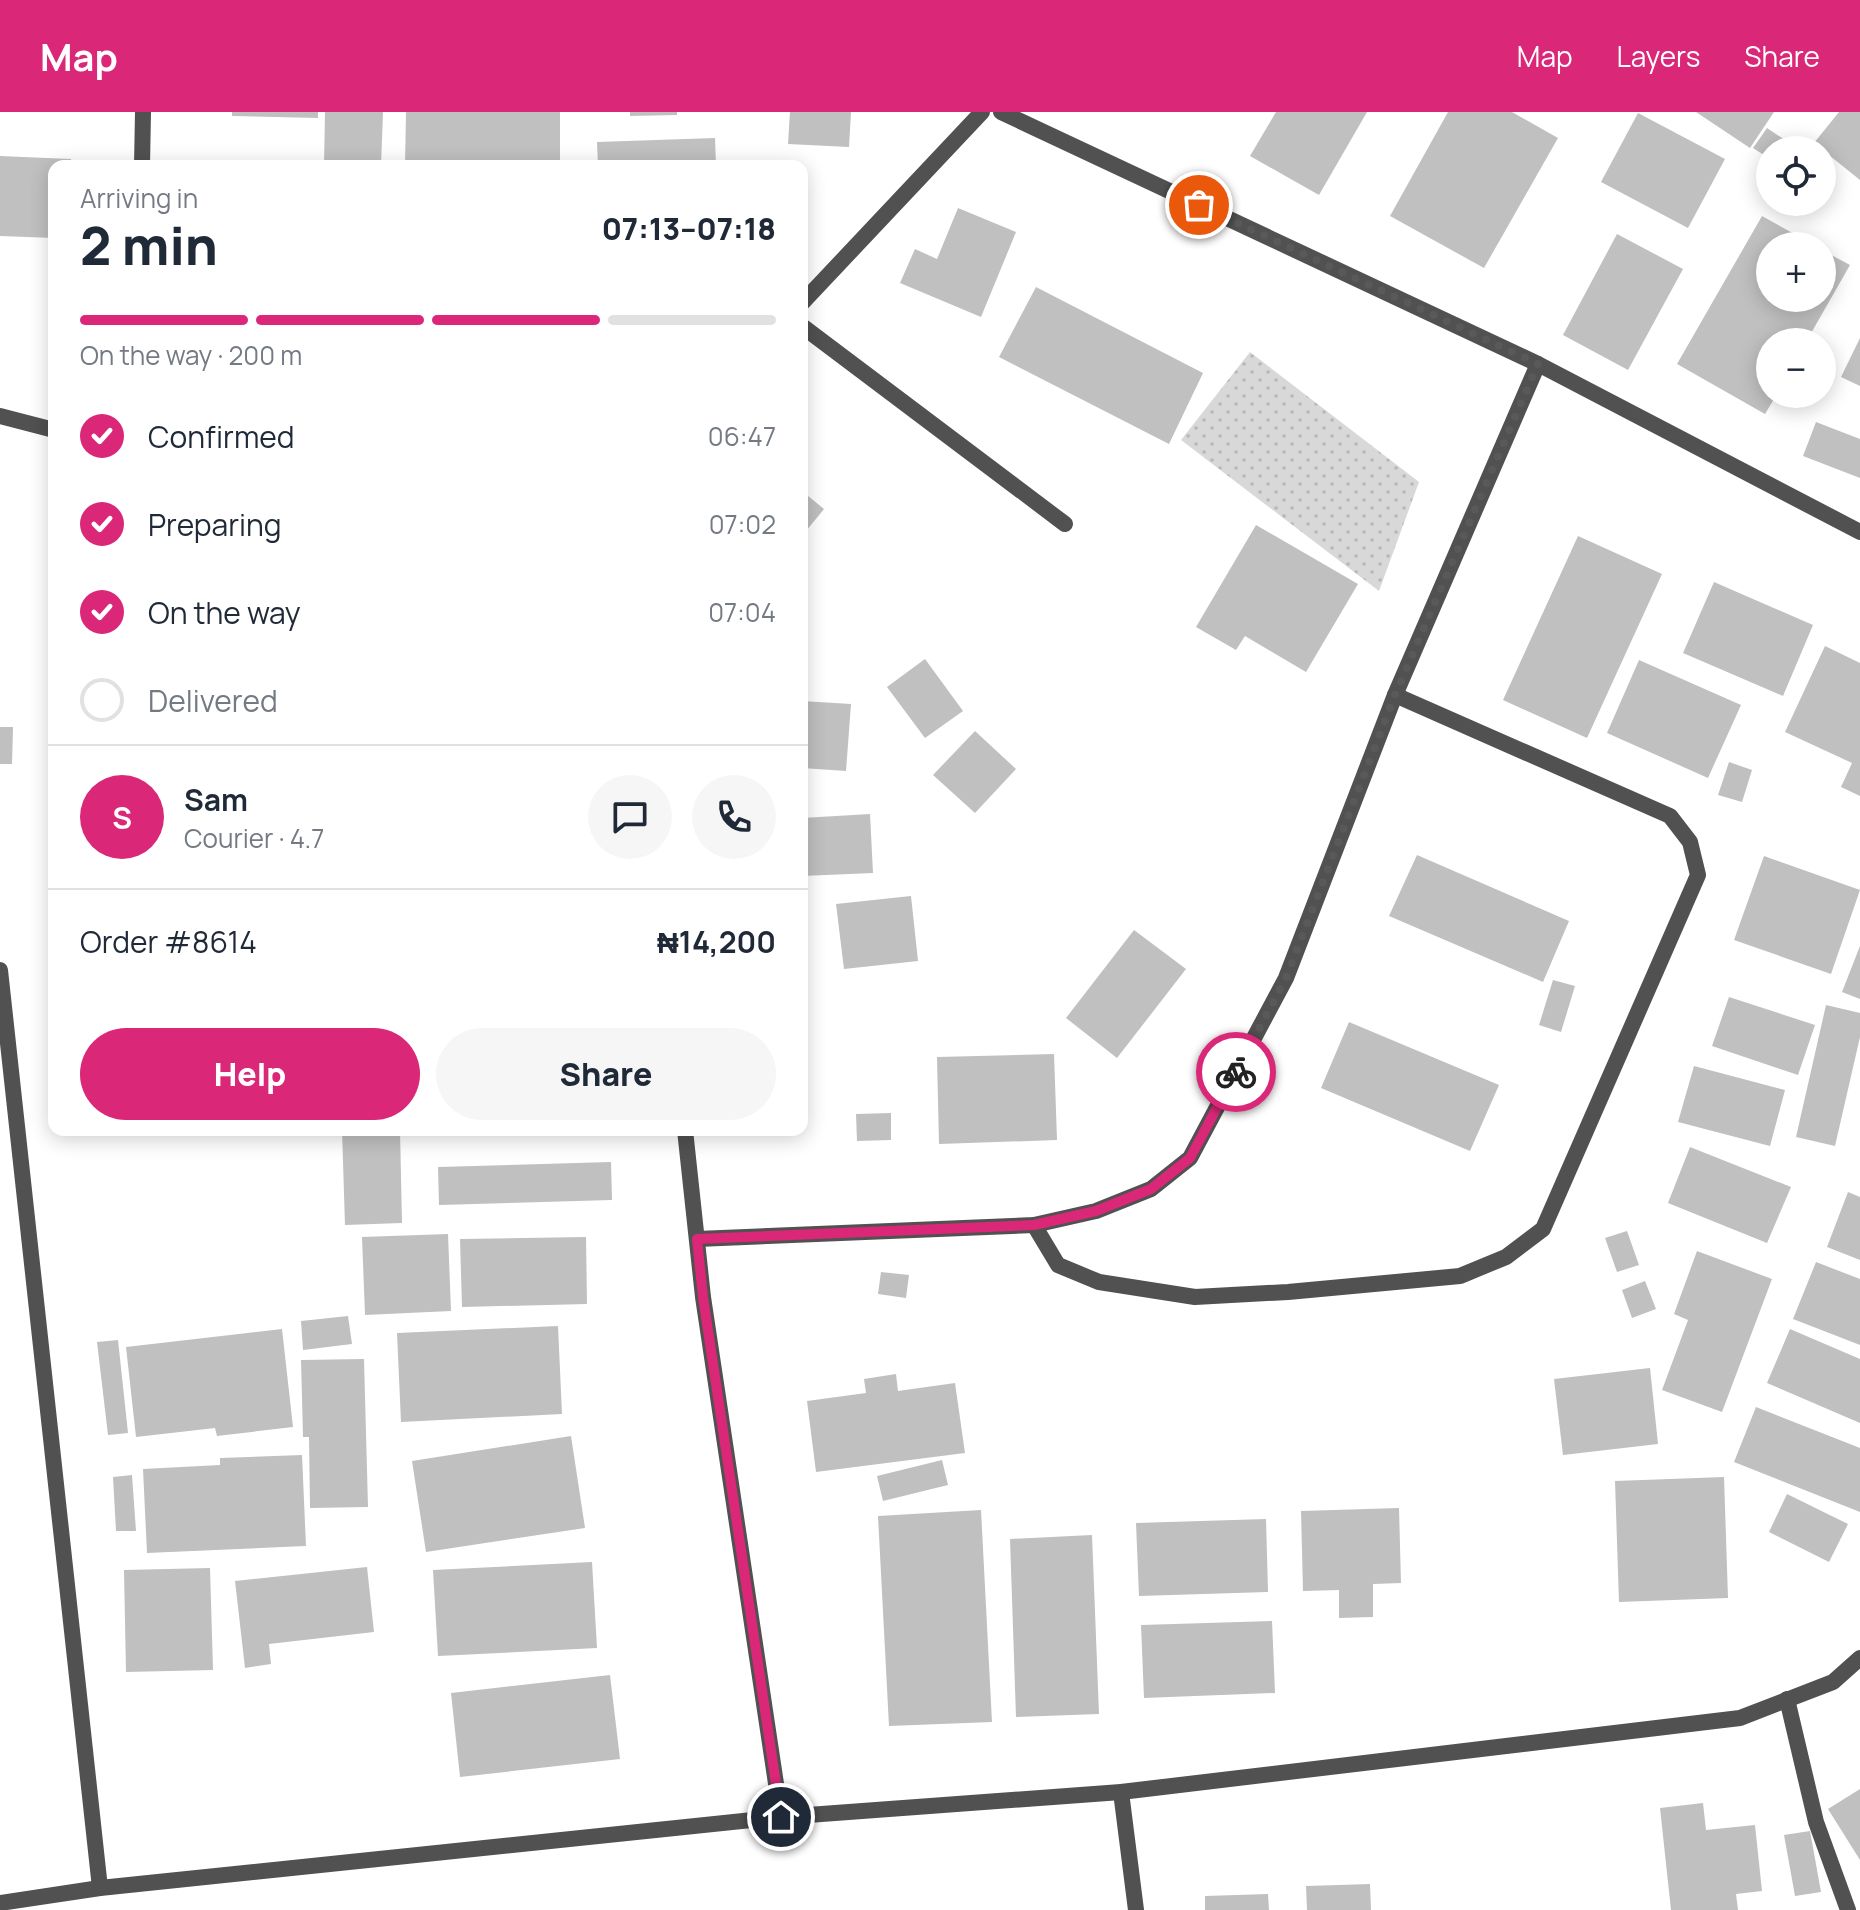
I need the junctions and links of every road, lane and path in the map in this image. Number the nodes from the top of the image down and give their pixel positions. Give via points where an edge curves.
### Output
1 (143, 112) edge
2 (982, 112) edge
3 (1001, 112) edge
4 (142, 160) edge
5 (808, 297) edge
6 (808, 331) edge
7 (1538, 364) junction
8 (0, 416) edge
9 (48, 428) edge
10 (1065, 524) dead end
11 (1860, 532) edge
12 (1395, 695) junction
13 (0, 970) edge
14 (686, 1136) edge
15 (1034, 1225) junction
16 (697, 1239) junction
17 (1860, 1658) edge
18 (1787, 1699) junction
19 (1121, 1792) junction
20 (781, 1817) junction
21 (100, 1888) junction
22 (0, 1903) edge
23 (1136, 1910) edge
24 (1848, 1910) edge

1 - 4 street
2 - 5 street
3 - 7 street
6 - 10 street
7 - 11 street
7 - 12 street
8 - 9 street
12 - 15 street via 1286,978 1190,1158 1151,1189 1096,1211
12 - 15 street via 1670,816 1690,842 1698,875 1543,1229 1506,1257 1460,1276 1195,1297 1099,1282 1058,1265
13 - 21 street
14 - 16 street
15 - 16 street
16 - 20 street
17 - 18 street via 1833,1682
18 - 19 street via 1740,1718
18 - 24 street via 1816,1822
19 - 20 street
19 - 23 street
20 - 21 street
21 - 22 street

